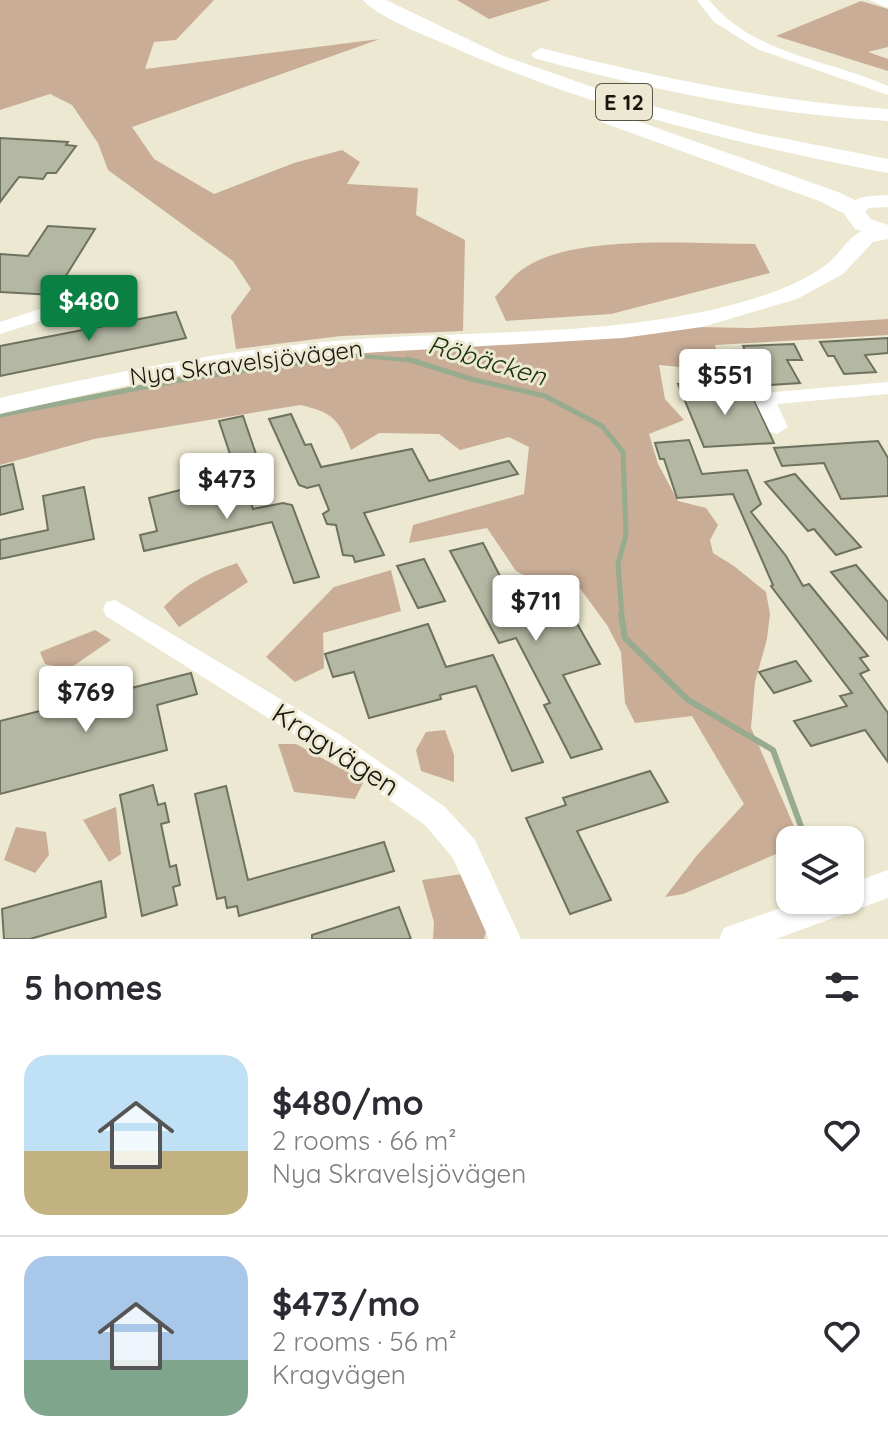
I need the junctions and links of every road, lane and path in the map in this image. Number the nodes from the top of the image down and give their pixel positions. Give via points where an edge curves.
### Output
1 (372, 0) edge
2 (382, 0) edge
3 (393, 0) edge
4 (703, 0) edge
5 (875, 0) edge
6 (888, 4) edge
7 (412, 22) junction
8 (888, 91) edge
9 (888, 115) edge
10 (888, 164) edge
11 (885, 198) edge
12 (856, 224) junction
13 (885, 231) edge
14 (90, 299) dead end
15 (0, 328) edge
16 (888, 388) edge
17 (0, 406) edge
18 (777, 427) dead end
19 (115, 609) dead end
20 (888, 884) edge
21 (864, 893) edge
22 (819, 914) edge
23 (792, 930) edge
24 (505, 939) edge
25 (735, 939) edge

1 - 7 highway, E 12
2 - 10 highway, E 12 via 487,51 602,91
3 - 9 highway via 486,37 636,78 801,108
4 - 8 street via 713,15 742,36
5 - 6 street
7 - 10 highway, E 12 via 538,75 635,106 749,137
7 - 12 highway via 562,98 830,197
11 - 12 main road via 860,203
12 - 13 main road, Nya Skravelsjövägen via 865,237
12 - 17 main road, Nya Skravelsjövägen via 835,269 789,294 702,320 623,331 234,359
14 - 15 street
16 - 18 street via 764,399
19 - 24 street, Kragvägen via 329,742 435,816 464,849
20 - 21 street
22 - 23 street
23 - 25 street

